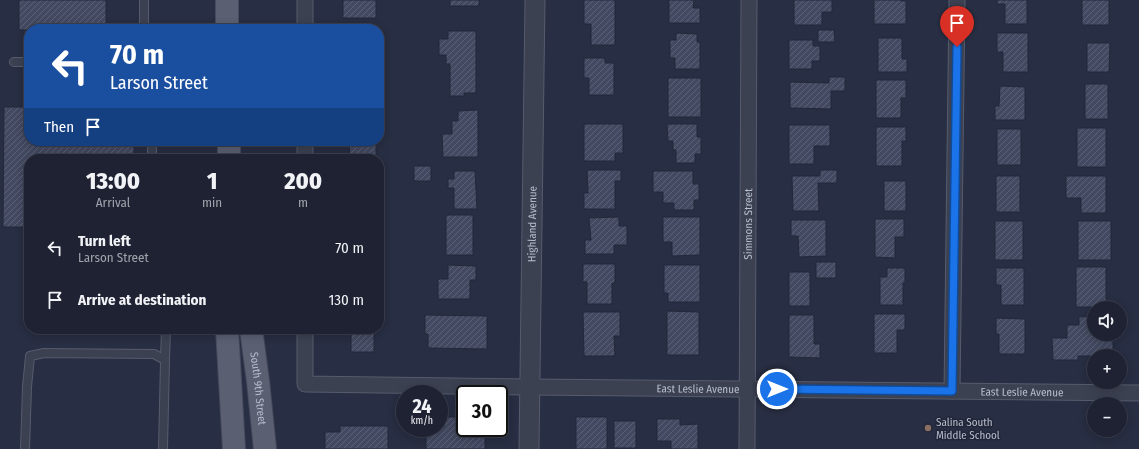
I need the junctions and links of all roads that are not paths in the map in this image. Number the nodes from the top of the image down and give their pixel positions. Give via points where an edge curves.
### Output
1 (144, 0) edge
2 (227, 0) edge
3 (305, 0) edge
4 (535, 0) edge
5 (749, 0) edge
6 (957, 0) edge
7 (144, 24) edge
8 (227, 24) edge
9 (305, 24) edge
10 (14, 62) dead end
11 (24, 62) edge
12 (166, 334) edge
13 (227, 334) edge
14 (252, 334) edge
15 (305, 334) edge
16 (165, 360) junction
17 (530, 387) junction
18 (747, 389) junction
19 (952, 391) junction
20 (1139, 393) edge
21 (25, 449) edge
22 (162, 449) edge
23 (234, 449) edge
24 (265, 449) edge
25 (529, 449) edge
26 (747, 449) edge

1 - 7 lane
2 - 8 main road
3 - 9 street
4 - 17 street, Highland Avenue
5 - 18 street, Simmons Street
6 - 19 street
10 - 11 lane
12 - 16 lane
13 - 23 main road
14 - 24 main road, South 9th Street
15 - 17 street, East Leslie Avenue via 305,384
16 - 21 lane via 154,354 44,352 30,356
16 - 22 lane
17 - 18 street, East Leslie Avenue
17 - 25 street, Highland Avenue
18 - 19 street, East Leslie Avenue
18 - 26 street, Simmons Street
19 - 20 street, East Leslie Avenue

